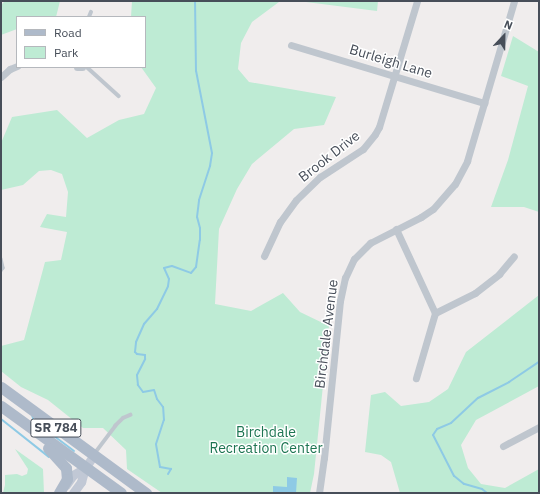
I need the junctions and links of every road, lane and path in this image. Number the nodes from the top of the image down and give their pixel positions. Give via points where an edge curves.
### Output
1 (417, 1) edge
2 (514, 1) edge
3 (90, 12) dead end
4 (89, 16) edge
5 (291, 45) dead end
6 (16, 66) edge
7 (88, 68) edge
8 (394, 76) junction
9 (1, 77) edge
10 (119, 96) dead end
11 (484, 103) junction
12 (396, 229) junction
13 (264, 256) dead end
14 (514, 256) dead end
15 (1, 259) edge
16 (1, 271) edge
17 (435, 314) junction
18 (416, 378) dead end
19 (1, 387) edge
20 (1, 406) edge
21 (130, 415) dead end
22 (27, 426) junction
23 (539, 427) edge
24 (503, 446) dead end
25 (93, 456) junction
26 (85, 468) junction
27 (60, 493) edge
28 (73, 493) edge
29 (121, 493) edge
30 (146, 493) edge
31 (319, 493) edge

1 - 8 street, Brook Drive
2 - 11 street, Birchdale Avenue
3 - 4 lane
5 - 8 street, Burleigh Lane
6 - 9 street
7 - 10 lane
8 - 11 street, Burleigh Lane
8 - 13 street, Brook Drive via 379,128 371,141 357,154 320,177 296,200 280,222
11 - 12 street, Birchdale Avenue via 467,161 455,184 433,209
12 - 17 street
12 - 31 street, Birchdale Avenue via 362,250 348,270 343,283
14 - 17 street via 499,274 475,294
15 - 16 lane
17 - 18 street
19 - 25 main road, SR 784
20 - 22 main road, SR 784
21 - 25 lane via 115,426
22 - 26 main road, SR 784
22 - 27 main road via 64,465 66,479
23 - 24 street
25 - 26 main road
25 - 30 main road, SR 784
26 - 27 main road via 73,475
26 - 28 main road via 81,482
26 - 29 main road, SR 784

